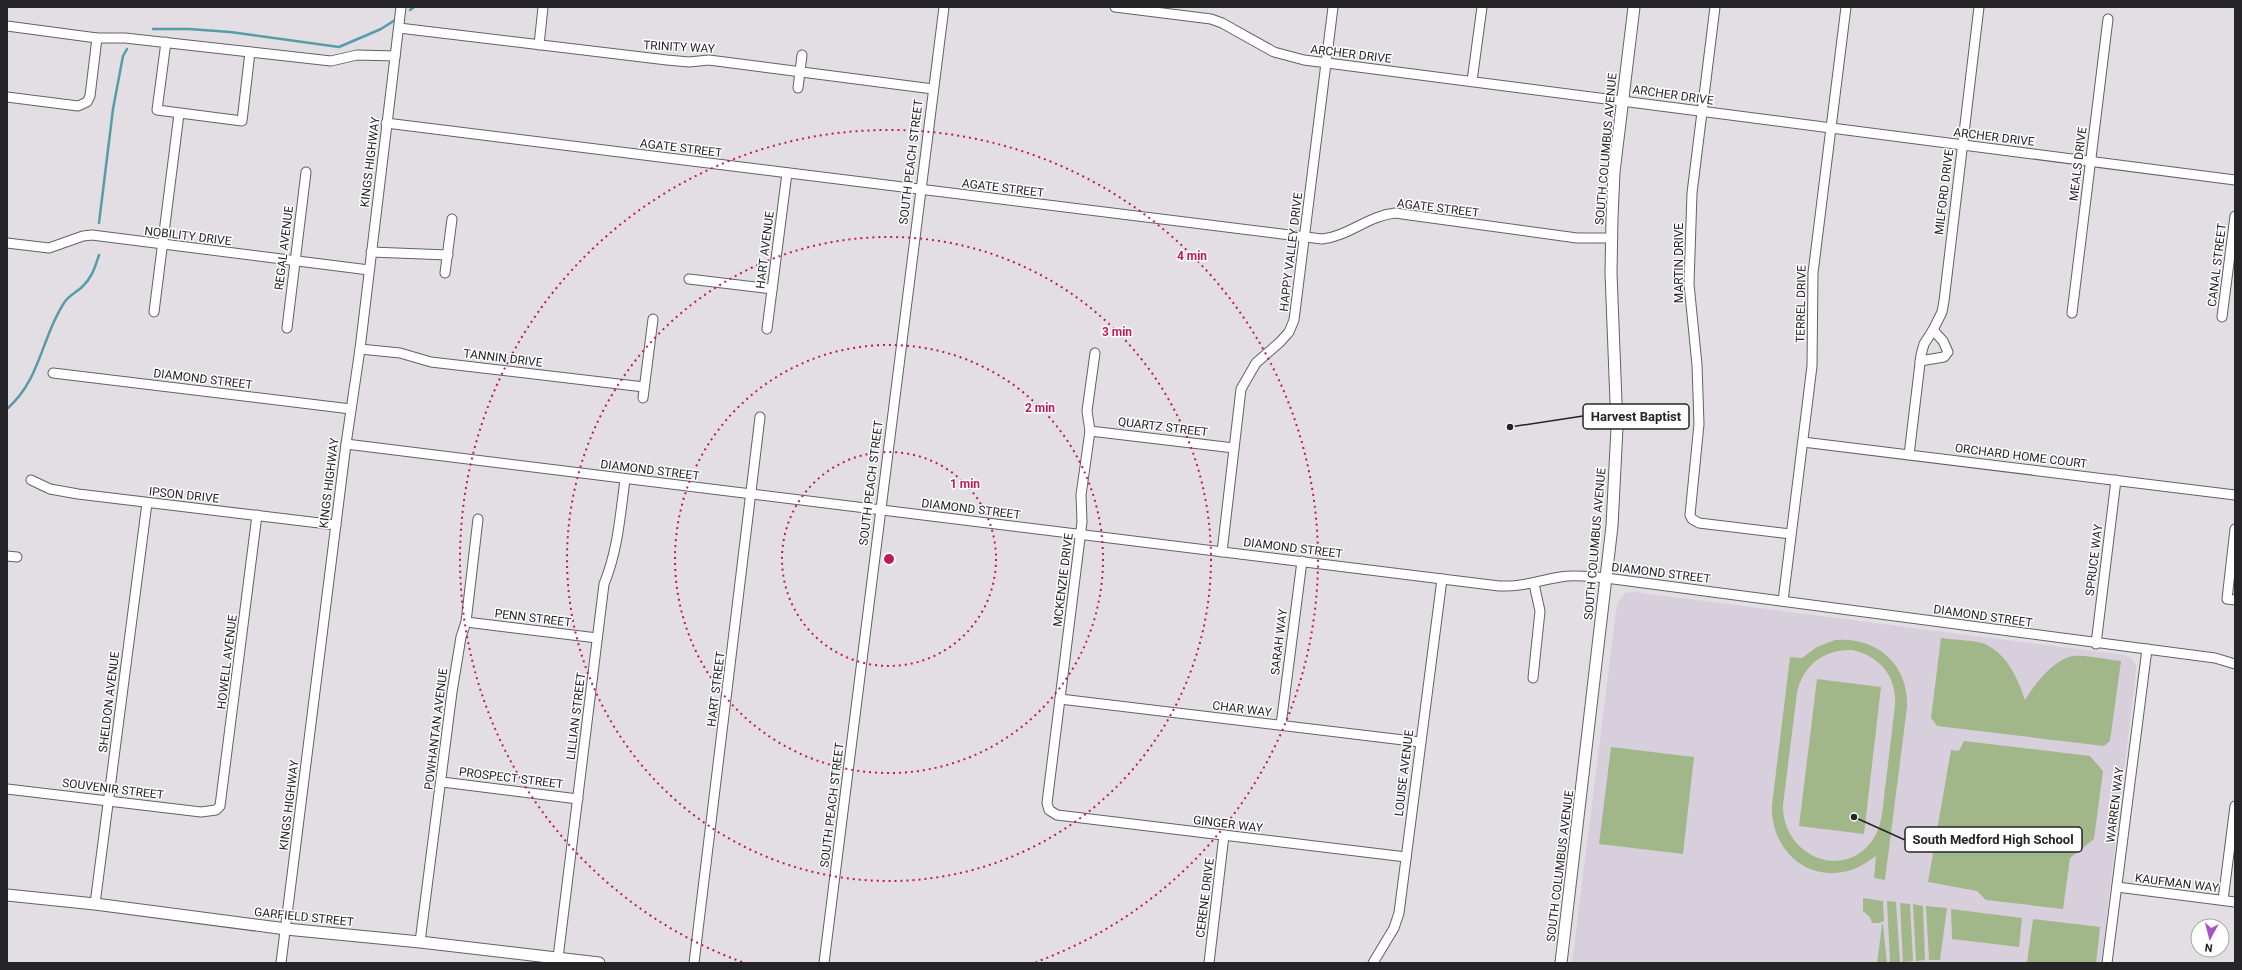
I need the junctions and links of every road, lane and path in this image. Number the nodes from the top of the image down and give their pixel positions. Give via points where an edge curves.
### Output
1 (401, 7) edge
2 (543, 7) edge
3 (944, 7) edge
4 (1115, 7) edge
5 (1334, 7) edge
6 (1482, 7) edge
7 (1634, 7) edge
8 (1715, 7) edge
9 (1846, 7) edge
10 (1980, 7) edge
11 (2108, 19) dead end
12 (7, 26) edge
13 (399, 28) junction
14 (97, 38) junction
15 (166, 42) junction
16 (539, 45) junction
17 (250, 52) junction
18 (802, 55) dead end
19 (395, 56) junction
20 (1326, 63) junction
21 (800, 72) junction
22 (1472, 81) junction
23 (798, 88) dead end
24 (933, 89) junction
25 (7, 97) edge
26 (1622, 100) junction
27 (1701, 111) junction
28 (179, 114) junction
29 (386, 123) junction
30 (1831, 127) junction
31 (1962, 145) junction
32 (2090, 161) junction
33 (306, 172) dead end
34 (787, 173) junction
35 (2235, 180) edge
36 (920, 190) junction
37 (2235, 216) edge
38 (452, 219) dead end
39 (1305, 237) junction
40 (1611, 238) junction
41 (7, 244) edge
42 (164, 246) junction
43 (371, 252) junction
44 (448, 255) junction
45 (294, 261) junction
46 (369, 270) junction
47 (445, 274) dead end
48 (689, 279) dead end
49 (772, 289) junction
50 (154, 312) dead end
51 (2072, 313) dead end
52 (2222, 317) dead end
53 (653, 320) dead end
54 (287, 328) dead end
55 (767, 329) dead end
56 (1933, 330) junction
57 (360, 349) junction
58 (1095, 353) dead end
59 (1920, 361) junction
60 (53, 373) dead end
61 (644, 387) junction
62 (643, 398) dead end
63 (351, 409) junction
64 (760, 417) dead end
65 (1090, 431) junction
66 (1803, 442) junction
67 (346, 444) junction
68 (1234, 448) junction
69 (1910, 455) junction
70 (32, 480) dead end
71 (625, 480) junction
72 (2116, 480) junction
73 (751, 495) junction
74 (2235, 495) edge
75 (147, 503) junction
76 (880, 509) junction
77 (257, 515) junction
78 (478, 519) dead end
79 (336, 525) junction
80 (2235, 529) edge
81 (1080, 534) junction
82 (1791, 534) junction
83 (1222, 552) junction
84 (7, 556) edge
85 (17, 557) dead end
86 (1302, 561) junction
87 (1606, 578) junction
88 (1442, 579) junction
89 (1534, 584) junction
90 (2231, 600) edge
91 (1783, 601) junction
92 (466, 622) junction
93 (597, 638) junction
94 (2096, 644) junction
95 (2147, 650) junction
96 (2235, 664) edge
97 (1533, 678) dead end
98 (1060, 699) junction
99 (1281, 725) junction
100 (1420, 742) junction
101 (442, 782) junction
102 (7, 789) edge
103 (578, 799) junction
104 (108, 801) junction
105 (2235, 806) edge
106 (216, 810) joint
107 (1049, 810) joint
108 (1224, 835) junction
109 (1406, 857) junction
110 (2117, 888) junction
111 (7, 895) edge
112 (2223, 900) junction
113 (2235, 902) edge
114 (95, 904) junction
115 (286, 929) junction
116 (420, 942) junction
117 (558, 958) junction
118 (281, 963) edge
119 (599, 963) edge
120 (694, 963) edge
121 (824, 963) edge
122 (1210, 963) edge
123 (1373, 963) edge
124 (1561, 963) edge
125 (2107, 963) edge

1 - 13 street, KINGS HIGHWAY
2 - 16 street
3 - 24 street, SOUTH PEACH STREET
4 - 20 street, ARCHER DRIVE via 1211,19 1274,52 1297,59
5 - 20 street, HAPPY VALLEY DRIVE
6 - 22 street
7 - 26 main road, SOUTH COLUMBUS AVENUE
8 - 27 street, MARTIN DRIVE
9 - 30 street, TERREL DRIVE
10 - 31 street, MILFORD DRIVE
11 - 32 street, MEALS DRIVE
12 - 14 street
13 - 16 street, TRINITY WAY
13 - 19 street, KINGS HIGHWAY
14 - 15 street
14 - 25 street via 90,96 83,105
15 - 17 street
15 - 28 street via 158,110
16 - 21 street, TRINITY WAY via 689,62 710,60
17 - 19 street via 331,61 357,55
17 - 28 street via 242,121
18 - 21 street
19 - 29 street, KINGS HIGHWAY
20 - 22 street, ARCHER DRIVE
20 - 39 street, HAPPY VALLEY DRIVE
21 - 23 street
21 - 24 street, TRINITY WAY
22 - 26 street, ARCHER DRIVE
24 - 36 street, SOUTH PEACH STREET
26 - 27 street, ARCHER DRIVE
26 - 40 main road, SOUTH COLUMBUS AVENUE via 1614,172
27 - 30 street, ARCHER DRIVE
27 - 82 street, MARTIN DRIVE via 1692,193 1689,284 1699,397 1698,449 1690,509 1692,519 1699,523
28 - 42 street
29 - 34 street, AGATE STREET
29 - 43 street, KINGS HIGHWAY
30 - 31 street, ARCHER DRIVE
30 - 66 street, TERREL DRIVE via 1813,273 1812,366
31 - 32 street, ARCHER DRIVE
31 - 56 street, MILFORD DRIVE via 1943,306
32 - 35 street, ARCHER DRIVE
32 - 51 street, MEALS DRIVE
33 - 45 street, REGAL AVENUE
34 - 36 street, AGATE STREET
34 - 49 street, HART AVENUE
36 - 39 street, AGATE STREET
36 - 76 street, SOUTH PEACH STREET
37 - 52 street, CANAL STREET
38 - 44 street
39 - 40 street, AGATE STREET via 1338,237 1375,218 1395,213 1577,238
39 - 68 street, HAPPY VALLEY DRIVE via 1294,320 1289,332 1256,363 1245,380 1241,389
40 - 87 main road, SOUTH COLUMBUS AVENUE via 1617,428 1612,526
41 - 42 street, NOBILITY DRIVE via 49,248 82,236 92,236
42 - 45 street, NOBILITY DRIVE
42 - 50 street
43 - 44 street
43 - 46 street, KINGS HIGHWAY
44 - 47 street
45 - 46 street, NOBILITY DRIVE
45 - 54 street, REGAL AVENUE
46 - 57 street, KINGS HIGHWAY
48 - 49 street
49 - 55 street, HART AVENUE
53 - 61 street
56 - 59 street, MILFORD DRIVE via 1924,344
56 - 59 street via 1943,341 1948,352 1944,357
57 - 61 street, TANNIN DRIVE via 400,353 431,362
57 - 63 street, KINGS HIGHWAY
58 - 65 street, MCKENZIE DRIVE via 1087,411
59 - 69 street, MILFORD DRIVE
60 - 63 street, DIAMOND STREET
61 - 62 street
63 - 67 street, KINGS HIGHWAY
64 - 73 street, HART STREET
65 - 68 street, QUARTZ STREET
65 - 81 street, MCKENZIE DRIVE via 1081,495
66 - 69 street, ORCHARD HOME COURT
66 - 82 street, TERREL DRIVE
67 - 71 street, DIAMOND STREET
67 - 79 street, KINGS HIGHWAY
68 - 83 street, HAPPY VALLEY DRIVE
69 - 72 street, ORCHARD HOME COURT
70 - 75 street, IPSON DRIVE via 50,489
71 - 73 street, DIAMOND STREET
71 - 93 street, LILLIAN STREET via 618,540 604,584
72 - 74 street, ORCHARD HOME COURT
72 - 94 street, SPRUCE WAY
73 - 76 street, DIAMOND STREET
73 - 120 street, HART STREET
75 - 77 street, IPSON DRIVE
75 - 104 street, SHELDON AVENUE
76 - 81 street, DIAMOND STREET
76 - 121 street, SOUTH PEACH STREET
77 - 79 street, IPSON DRIVE
77 - 106 street, HOWELL AVENUE via 223,798
78 - 92 street, POWHANTAN AVENUE
79 - 115 street, KINGS HIGHWAY
80 - 90 street
81 - 83 street, DIAMOND STREET
81 - 98 street, MCKENZIE DRIVE
82 - 91 street, TERREL DRIVE
83 - 86 street, DIAMOND STREET
84 - 85 street
86 - 88 street, DIAMOND STREET
86 - 99 street, SARAH WAY
87 - 89 street, DIAMOND STREET via 1560,576
87 - 91 street, DIAMOND STREET
87 - 124 main road, SOUTH COLUMBUS AVENUE
88 - 89 street, DIAMOND STREET via 1517,587
88 - 100 street, LOUISE AVENUE
89 - 97 street via 1540,611
91 - 94 street, DIAMOND STREET
92 - 93 street, PENN STREET
92 - 101 street, POWHANTAN AVENUE via 460,637 454,676
93 - 103 street, LILLIAN STREET
94 - 95 street, DIAMOND STREET
95 - 96 street, DIAMOND STREET via 2215,658
95 - 110 street, WARREN WAY
98 - 99 street, CHAR WAY
98 - 107 street, MCKENZIE DRIVE via 1047,803
99 - 100 street, CHAR WAY
100 - 109 street, LOUISE AVENUE
101 - 103 street, PROSPECT STREET
101 - 116 street, POWHANTAN AVENUE
102 - 104 street, SOUVENIR STREET
103 - 117 street, LILLIAN STREET
104 - 106 street, SOUVENIR STREET via 201,812
104 - 114 street, SHELDON AVENUE
105 - 112 street
107 - 108 street, GINGER WAY via 1057,815
108 - 109 street, GINGER WAY
108 - 122 street, CERENE DRIVE
109 - 123 street, LOUISE AVENUE via 1397,922
110 - 112 street, KAUFMAN WAY
110 - 125 street, WARREN WAY
111 - 114 main road, GARFIELD STREET
112 - 113 street, KAUFMAN WAY
114 - 115 main road, GARFIELD STREET
115 - 116 main road, GARFIELD STREET
115 - 118 street, KINGS HIGHWAY
116 - 117 main road, GARFIELD STREET
117 - 119 main road, GARFIELD STREET

